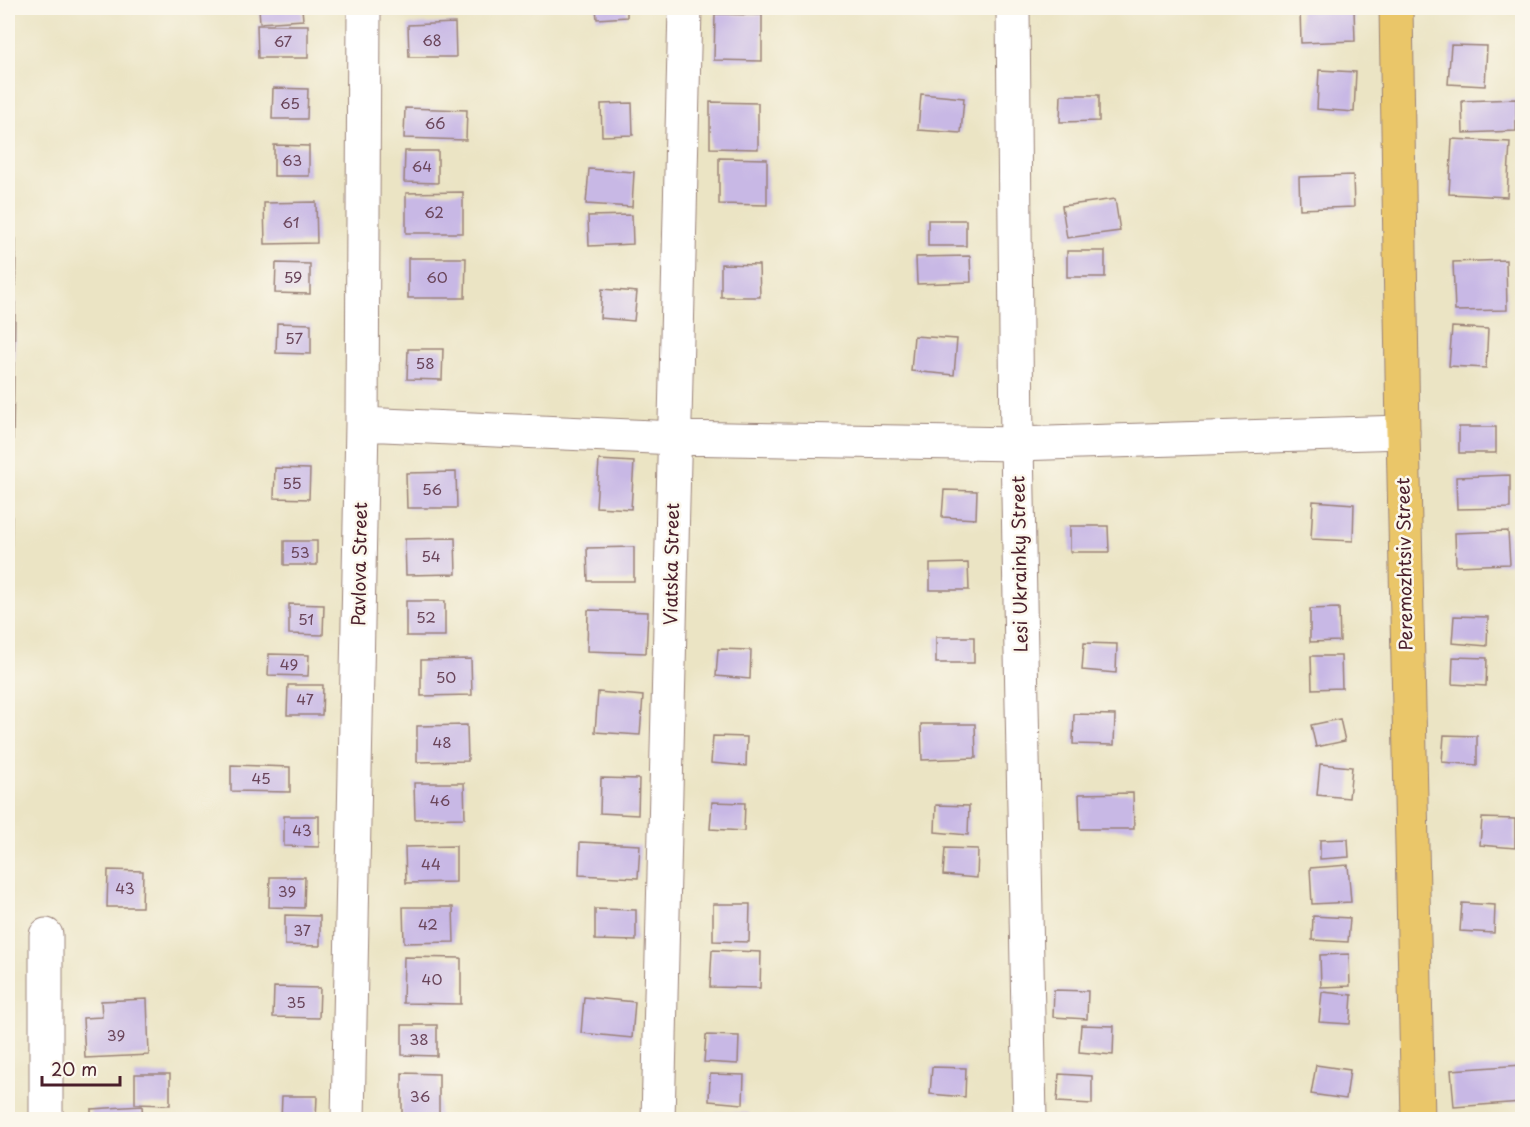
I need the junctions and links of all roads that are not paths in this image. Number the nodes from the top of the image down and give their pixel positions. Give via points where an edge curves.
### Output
1 (363, 8) edge
2 (685, 8) edge
3 (1013, 8) edge
4 (1396, 8) edge
5 (362, 424) junction
6 (1402, 432) junction
7 (676, 438) junction
8 (1017, 444) junction
9 (46, 935) dead end
10 (46, 1119) edge
11 (348, 1119) edge
12 (658, 1119) edge
13 (1030, 1119) edge
14 (1418, 1119) edge

1 - 5 street, Pavlova Street
2 - 7 street, Viatska Street
3 - 8 street, Lesi Ukrainky Street
4 - 6 main road, Peremozhtsiv Street
5 - 7 street
5 - 11 street, Pavlova Street
6 - 8 street
6 - 14 main road, Peremozhtsiv Street
7 - 8 street
7 - 12 street, Viatska Street
8 - 13 street, Lesi Ukrainky Street
9 - 10 street

